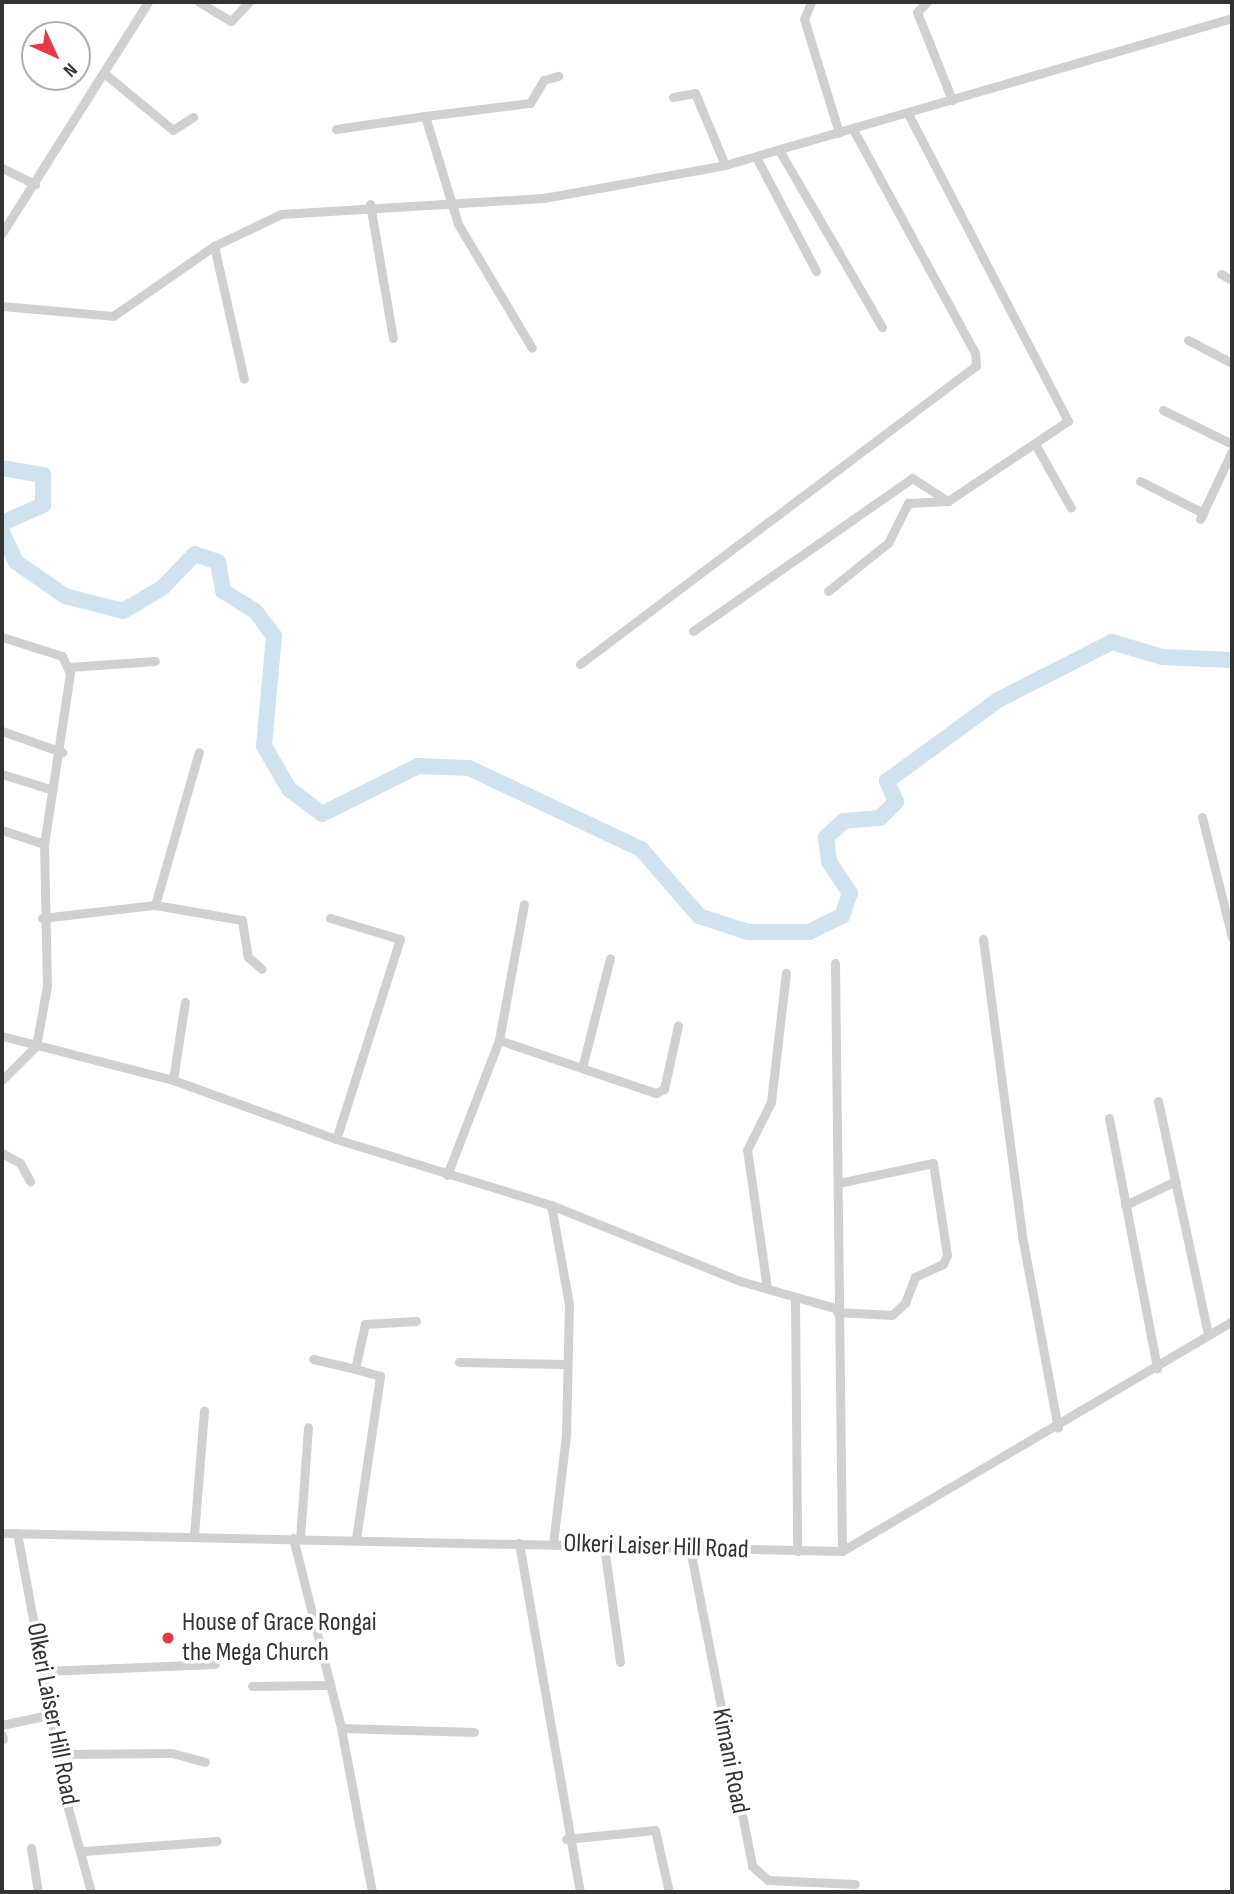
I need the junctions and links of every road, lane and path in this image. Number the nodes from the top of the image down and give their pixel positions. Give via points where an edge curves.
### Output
1 (148, 2) edge
2 (199, 2) edge
3 (249, 2) edge
4 (811, 2) edge
5 (927, 2) edge
6 (1232, 18) edge
7 (104, 73) junction
8 (558, 76) dead end
9 (673, 97) dead end
10 (952, 100) junction
11 (908, 113) junction
12 (425, 116) junction
13 (193, 117) dead end
14 (336, 129) dead end
15 (853, 129) junction
16 (839, 133) junction
17 (779, 150) junction
18 (756, 157) junction
19 (725, 165) junction
20 (2, 168) edge
21 (35, 184) junction
22 (370, 204) junction
23 (454, 205) junction
24 (2, 233) edge
25 (214, 246) junction
26 (816, 271) dead end
27 (1221, 274) dead end
28 (1232, 280) edge
29 (2, 306) edge
30 (882, 327) dead end
31 (393, 338) dead end
32 (1188, 340) dead end
33 (532, 348) dead end
34 (1232, 363) edge
35 (244, 379) dead end
36 (1163, 410) dead end
37 (1035, 444) junction
38 (1232, 444) edge
39 (1232, 451) edge
40 (1140, 481) dead end
41 (948, 501) junction
42 (1071, 508) dead end
43 (828, 591) dead end
44 (693, 631) dead end
45 (2, 637) edge
46 (155, 661) dead end
47 (580, 664) dead end
48 (69, 667) junction
49 (2, 732) edge
50 (62, 752) junction
51 (200, 752) dead end
52 (2, 774) edge
53 (53, 790) junction
54 (1202, 817) dead end
55 (2, 830) edge
56 (44, 844) junction
57 (524, 904) dead end
58 (155, 905) junction
59 (42, 918) junction
60 (330, 918) dead end
61 (1232, 937) edge
62 (983, 939) dead end
63 (610, 958) dead end
64 (835, 963) dead end
65 (262, 969) dead end
66 (786, 973) dead end
67 (185, 1002) dead end
68 (678, 1026) dead end
69 (2, 1037) edge
70 (499, 1040) junction
71 (36, 1046) junction
72 (583, 1064) junction
73 (2, 1080) edge
74 (173, 1080) junction
75 (1158, 1101) dead end
76 (1109, 1118) dead end
77 (336, 1139) junction
78 (2, 1153) edge
79 (447, 1175) junction
80 (30, 1181) dead end
81 (1176, 1181) junction
82 (839, 1183) junction
83 (551, 1205) junction
84 (1125, 1205) junction
85 (767, 1288) junction
86 (795, 1298) junction
87 (836, 1310) junction
88 (416, 1321) dead end
89 (1232, 1321) edge
90 (1208, 1335) junction
91 (313, 1360) dead end
92 (459, 1362) dead end
93 (565, 1364) junction
94 (355, 1368) junction
95 (1157, 1368) junction
96 (204, 1410) dead end
97 (308, 1427) dead end
98 (1058, 1428) junction
99 (2, 1533) edge
100 (17, 1533) junction
101 (194, 1535) junction
102 (297, 1539) junction
103 (356, 1539) junction
104 (519, 1543) junction
105 (553, 1544) junction
106 (604, 1546) junction
107 (690, 1549) junction
108 (797, 1551) junction
109 (842, 1551) junction
110 (621, 1662) dead end
111 (215, 1664) dead end
112 (45, 1671) junction
113 (326, 1685) junction
114 (252, 1686) dead end
115 (53, 1714) junction
116 (2, 1725) edge
117 (341, 1728) junction
118 (474, 1732) dead end
119 (61, 1754) junction
120 (205, 1762) dead end
121 (566, 1839) junction
122 (217, 1841) dead end
123 (31, 1848) dead end
124 (85, 1851) junction
125 (855, 1884) dead end
126 (38, 1892) edge
127 (91, 1892) edge
128 (372, 1892) edge
129 (580, 1892) edge
130 (669, 1892) edge

1 - 7 street
2 - 3 street via 231,22
4 - 16 street via 804,19
5 - 10 street via 917,12
6 - 10 street
7 - 13 street via 173,130
7 - 21 street
8 - 12 street via 544,80 530,103
9 - 19 street via 695,93
10 - 11 street
11 - 15 street
11 - 37 street via 1069,414
12 - 14 street
12 - 23 street
15 - 16 street
15 - 47 street via 975,353 976,366
16 - 17 street
17 - 18 street
17 - 30 street
18 - 19 street
18 - 26 street
19 - 23 street via 544,198
20 - 21 street
21 - 24 street
22 - 23 street
22 - 25 street via 281,214
22 - 31 street
23 - 33 street via 473,255
25 - 29 street via 113,316
25 - 35 street
27 - 28 street
32 - 34 street
36 - 38 street
37 - 41 street
37 - 42 street
39 - 40 street via 1201,516
41 - 43 street via 908,503 888,543
41 - 44 street via 912,478
45 - 48 street via 62,656
46 - 48 street
48 - 50 street
49 - 50 street
50 - 53 street
51 - 58 street
52 - 53 street
53 - 56 street
54 - 61 street
55 - 56 street
56 - 59 street
57 - 70 street
58 - 59 street
58 - 65 street via 244,921 248,957
59 - 71 street via 47,986
60 - 77 street via 400,939
62 - 98 street via 1022,1236
63 - 72 street
64 - 82 street via 832,1126
66 - 85 street via 771,1102 747,1150
67 - 74 street
68 - 72 street via 661,1091
69 - 71 street
70 - 72 street
70 - 79 street
71 - 73 street
71 - 74 street
74 - 77 street
75 - 81 street
76 - 84 street
77 - 79 street
78 - 80 street via 20,1163
79 - 83 street
81 - 84 street
81 - 90 street
82 - 87 street
82 - 87 street via 933,1163 947,1255 943,1264 915,1278 905,1303 892,1315
83 - 85 street
83 - 93 street via 569,1304
84 - 95 street
85 - 86 street
86 - 87 street
86 - 108 street
87 - 109 street
88 - 94 street via 367,1322
89 - 90 street, Olkeri Laiser Hill Road
90 - 95 street, Olkeri Laiser Hill Road
91 - 94 street
92 - 93 street
93 - 105 street via 566,1435
94 - 103 street via 380,1376
95 - 98 street, Olkeri Laiser Hill Road
96 - 101 street
97 - 102 street
98 - 109 street, Olkeri Laiser Hill Road
99 - 100 street, Olkeri Laiser Hill Road
100 - 101 street, Olkeri Laiser Hill Road
100 - 112 street, Olkeri Laiser Hill Road
101 - 102 street, Olkeri Laiser Hill Road
102 - 103 street, Olkeri Laiser Hill Road
102 - 113 street
103 - 104 street, Olkeri Laiser Hill Road
104 - 105 street, Olkeri Laiser Hill Road
104 - 121 street via 548,1689
105 - 106 street, Olkeri Laiser Hill Road
106 - 107 street, Olkeri Laiser Hill Road
106 - 110 street
107 - 108 street, Olkeri Laiser Hill Road
107 - 125 street, Kimani Road via 752,1866 768,1880
108 - 109 street, Olkeri Laiser Hill Road
111 - 112 street
112 - 115 street, Olkeri Laiser Hill Road
113 - 114 street
113 - 117 street
115 - 116 street
115 - 119 street, Olkeri Laiser Hill Road
117 - 118 street
117 - 128 street
119 - 120 street via 172,1753
119 - 124 street, Olkeri Laiser Hill Road via 68,1808
121 - 129 street
121 - 130 street via 655,1830
122 - 124 street
123 - 126 street
124 - 127 street, Olkeri Laiser Hill Road

